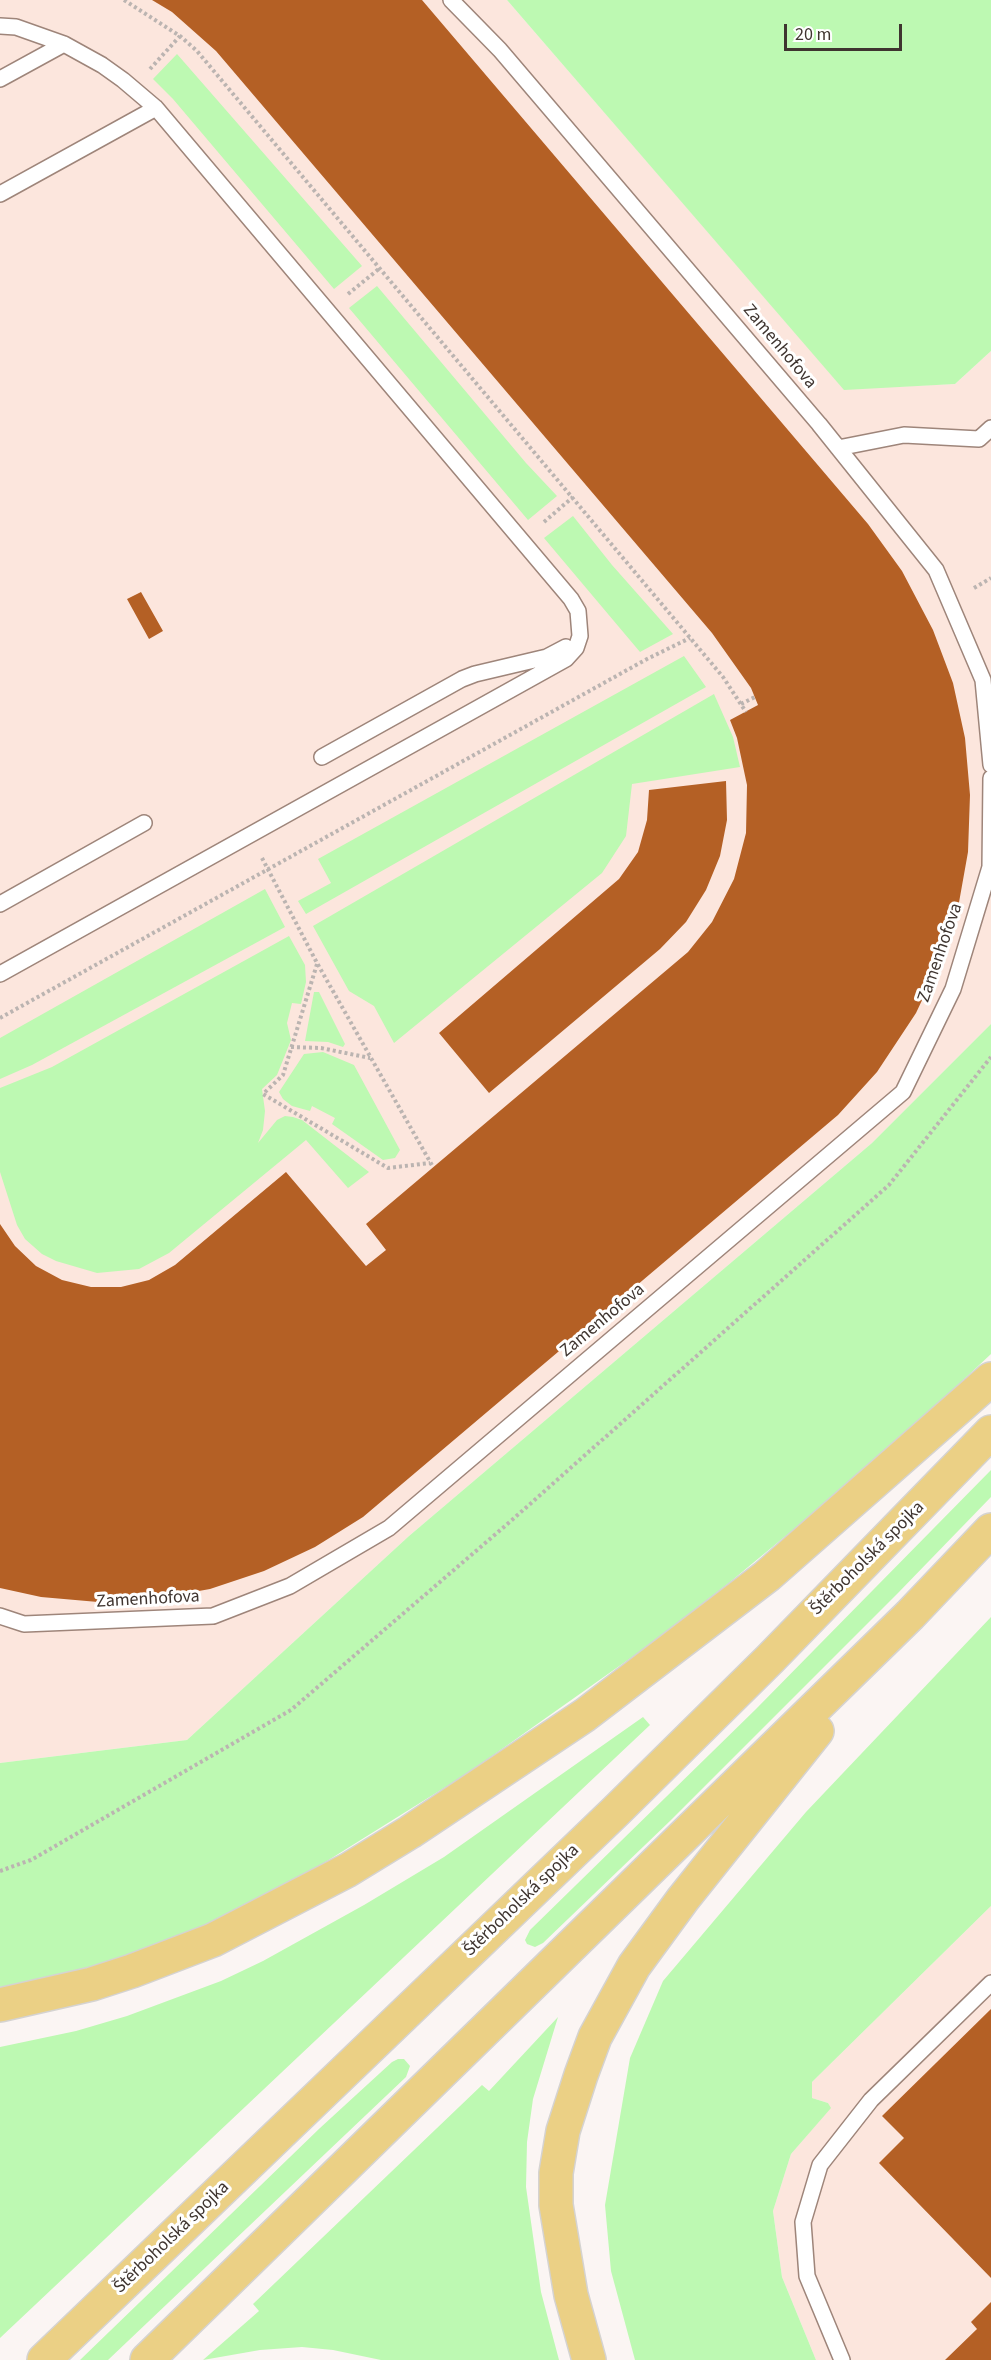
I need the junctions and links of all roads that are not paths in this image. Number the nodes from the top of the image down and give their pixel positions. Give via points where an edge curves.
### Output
1 (451, 0) edge
2 (0, 26) edge
3 (64, 44) junction
4 (0, 79) edge
5 (156, 108) junction
6 (0, 194) edge
7 (991, 428) edge
8 (838, 448) junction
9 (580, 621) junction
10 (990, 746) edge
11 (322, 757) dead end
12 (991, 765) edge
13 (991, 778) edge
14 (144, 823) dead end
15 (0, 904) edge
16 (0, 974) edge
17 (991, 1379) edge
18 (991, 1432) edge
19 (991, 1530) edge
20 (910, 1615) junction
21 (0, 1616) edge
22 (991, 1983) edge
23 (0, 2005) edge
24 (44, 2360) edge
25 (147, 2360) edge
26 (589, 2360) edge
27 (842, 2360) edge

1 - 8 lane, Zamenhofova via 500,50
2 - 3 lane via 16,27
3 - 4 lane
3 - 5 lane via 102,65
5 - 6 lane
5 - 9 lane via 571,599
7 - 8 lane via 979,439 904,435
8 - 10 lane, Zamenhofova via 936,570 983,680
9 - 11 lane via 571,643 560,651 462,679
9 - 16 lane via 576,648 566,658
10 - 12 lane, Zamenhofova
13 - 21 lane, Zamenhofova via 990,867 952,989 903,1092 389,1528 290,1586 213,1616 24,1624
14 - 15 lane
17 - 23 highway via 741,1596 585,1714 410,1832 255,1920 202,1944 92,1984
18 - 24 highway, Štěrboholská spojka via 616,1811
19 - 20 highway
20 - 25 highway
20 - 26 highway via 683,1899 634,1966 595,2037 570,2106 556,2173 561,2243
22 - 27 lane via 871,2100 820,2165 802,2222 807,2276

